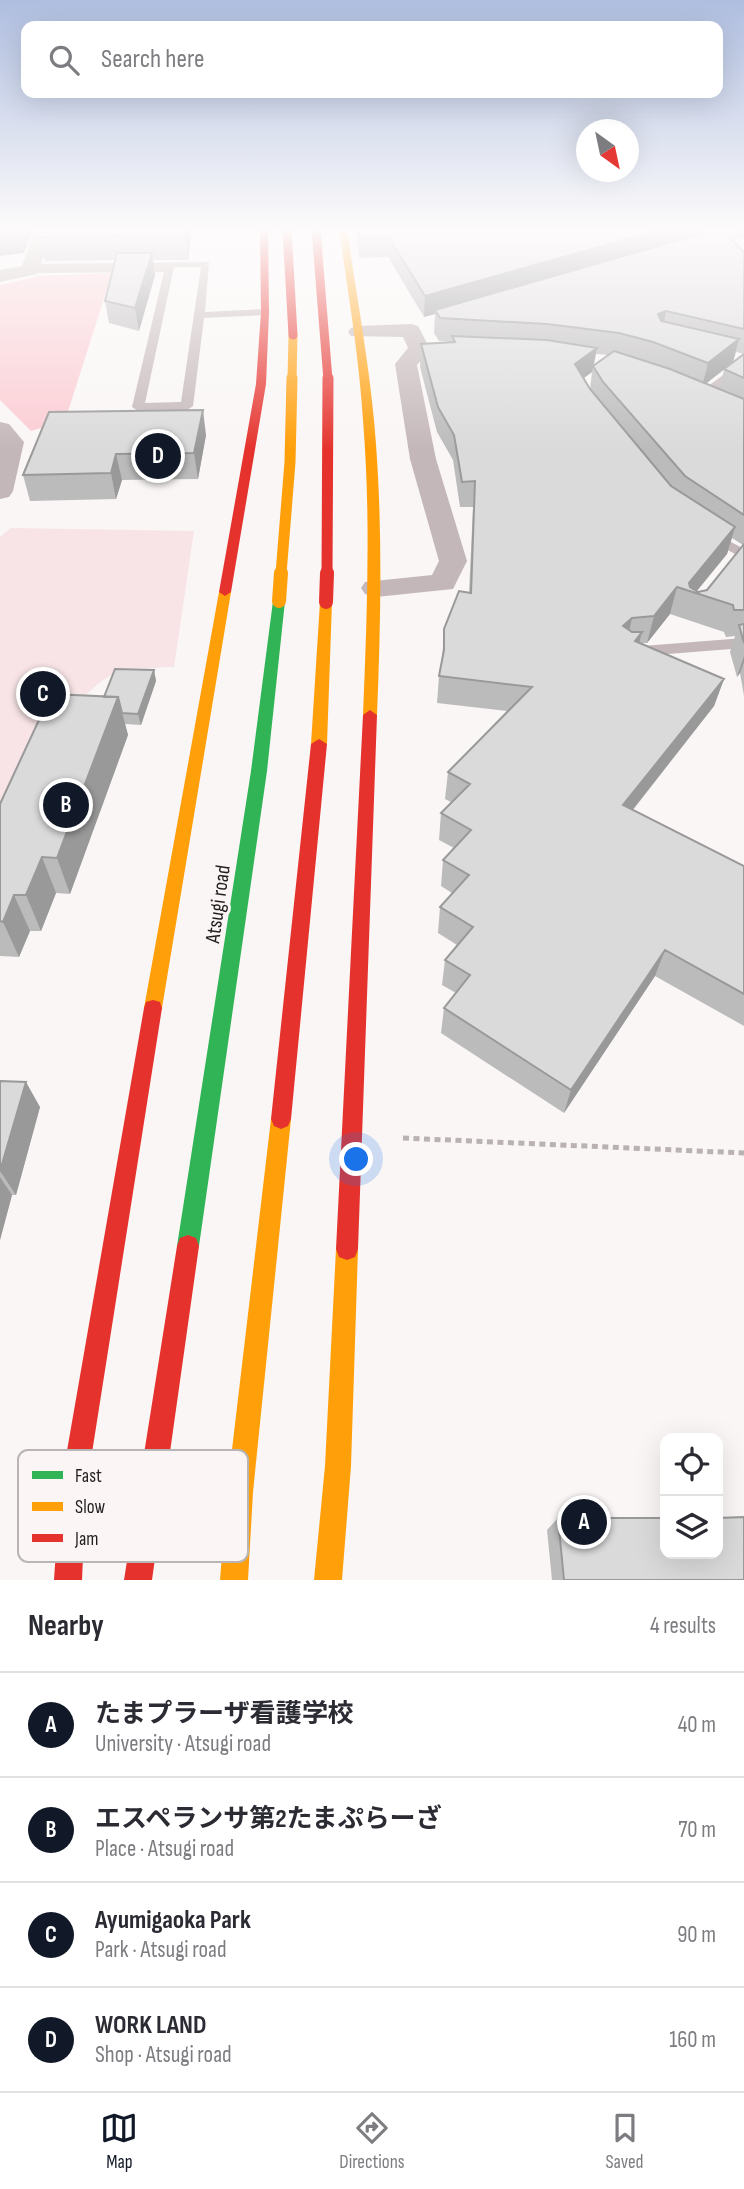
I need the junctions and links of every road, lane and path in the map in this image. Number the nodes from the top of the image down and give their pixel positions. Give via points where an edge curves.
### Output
1 (162, 303) edge
2 (201, 303) edge
3 (265, 303) edge
4 (293, 303) edge
5 (327, 303) edge
6 (353, 303) edge
7 (265, 312) junction
8 (199, 315) junction
9 (358, 332) junction
10 (418, 335) junction
11 (494, 352) edge
12 (740, 359) edge
13 (692, 393) joint
14 (726, 409) edge
15 (0, 429) edge
16 (0, 491) edge
17 (694, 523) edge
18 (738, 556) edge
19 (376, 588) junction
20 (744, 643) edge
21 (627, 652) edge
22 (403, 1138) dead end
23 (744, 1153) edge
24 (80, 1450) edge
25 (157, 1450) edge
26 (245, 1450) edge
27 (69, 1562) edge
28 (141, 1562) edge
29 (235, 1562) edge
30 (68, 1580) edge
31 (138, 1580) edge
32 (234, 1580) edge
33 (328, 1580) edge

1 - 8 lane via 138,407 187,406
2 - 8 lane
3 - 7 highway
4 - 25 highway, Atsugi road, bridge via 295,395 278,614 259,771
5 - 26 highway, bridge via 332,403 318,775
6 - 9 highway
7 - 8 lane
7 - 24 highway via 261,384
9 - 10 street
9 - 19 highway via 371,456
10 - 11 street
10 - 19 street via 406,364 423,459 453,561 443,583
12 - 13 lane
13 - 14 street
15 - 16 street via 12,442
17 - 18 lane
19 - 33 highway via 338,1466
20 - 21 lane
22 - 23 path
27 - 30 highway
28 - 31 highway, Atsugi road, bridge
29 - 32 highway, bridge

